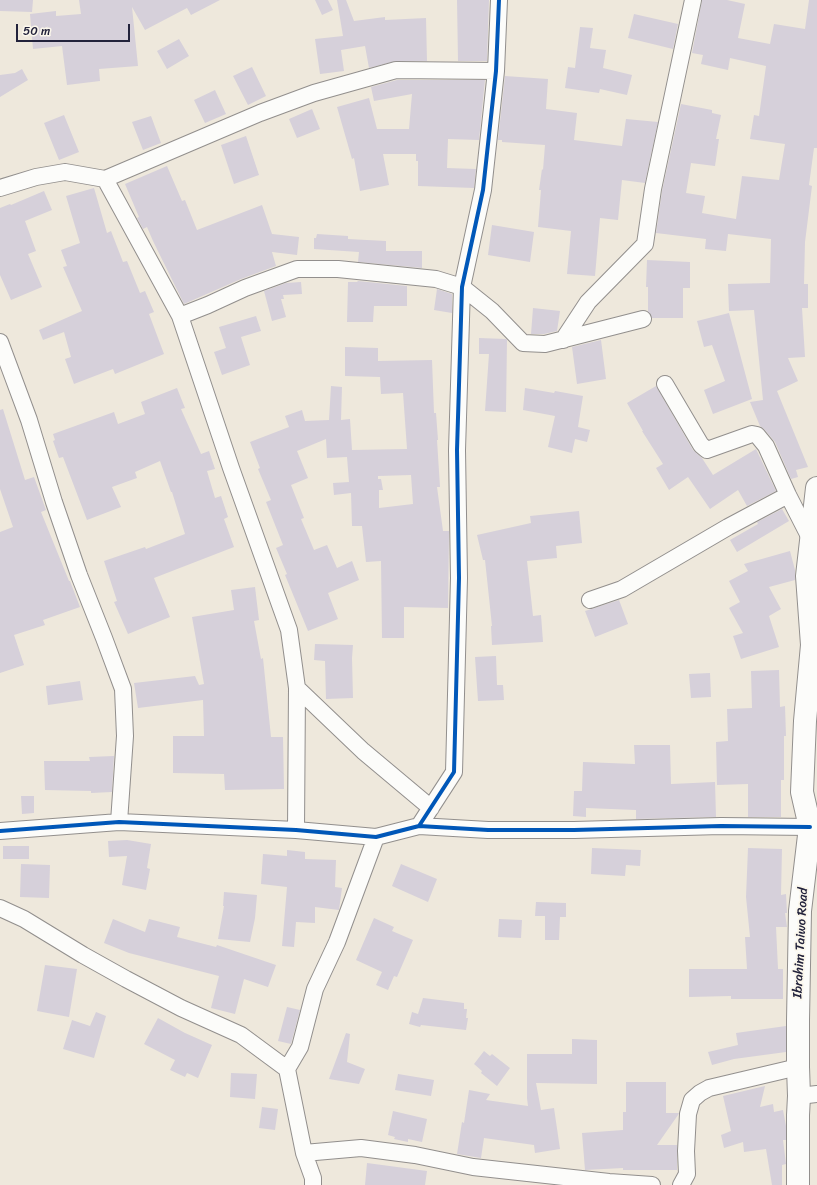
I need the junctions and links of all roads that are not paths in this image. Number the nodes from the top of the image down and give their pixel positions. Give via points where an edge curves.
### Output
1 (499, 0) edge
2 (693, 0) edge
3 (496, 71) junction
4 (105, 179) junction
5 (0, 188) edge
6 (462, 287) junction
7 (180, 316) junction
8 (643, 319) dead end
9 (563, 340) junction
10 (0, 342) edge
11 (665, 384) dead end
12 (817, 488) edge
13 (788, 495) junction
14 (810, 538) junction
15 (590, 600) dead end
16 (814, 644) edge
17 (297, 688) junction
18 (431, 808) junction
19 (119, 822) junction
20 (419, 826) junction
21 (810, 827) junction
22 (296, 830) junction
23 (0, 831) edge
24 (376, 837) junction
25 (813, 853) edge
26 (0, 908) edge
27 (798, 1067) junction
28 (287, 1069) junction
29 (808, 1095) edge
30 (304, 1153) junction
31 (313, 1185) edge
32 (652, 1185) edge
33 (681, 1185) edge
34 (798, 1185) edge

1 - 3 street
2 - 9 street via 653,189 645,244 588,302
3 - 4 street via 396,70 314,93 260,113
3 - 6 street via 483,190
4 - 5 street via 65,172 36,177
4 - 7 street
6 - 7 street via 436,279 338,269 297,270 245,288
6 - 9 street via 492,311 523,343 545,344
6 - 18 street via 457,450 459,578 454,772
7 - 17 street via 289,630
8 - 9 street
10 - 19 street via 29,420 78,575 123,689 125,736
11 - 13 street via 701,445 707,450 752,434 757,435 766,446
12 - 14 main road, Ibrahim Taiwo Road
13 - 14 street
13 - 15 street via 622,589
14 - 16 main road, Ibrahim Taiwo Road via 807,576
16 - 21 main road, Ibrahim Taiwo Road via 805,721 802,792
17 - 18 street via 363,751
17 - 22 street
18 - 20 street
19 - 22 street
19 - 23 street
20 - 21 street via 488,830
20 - 24 street
21 - 25 main road, Ibrahim Taiwo Road
22 - 24 street
24 - 28 street via 337,942 315,989 300,1047
25 - 27 main road, Ibrahim Taiwo Road via 800,911
26 - 28 street via 181,1008 241,1035
27 - 29 main road, Ibrahim Taiwo Road
27 - 33 street via 710,1088 692,1100 688,1114 687,1174
28 - 30 street
29 - 34 main road, Ibrahim Taiwo Road via 798,1115
30 - 31 street
30 - 32 street via 362,1148 415,1155 473,1167

